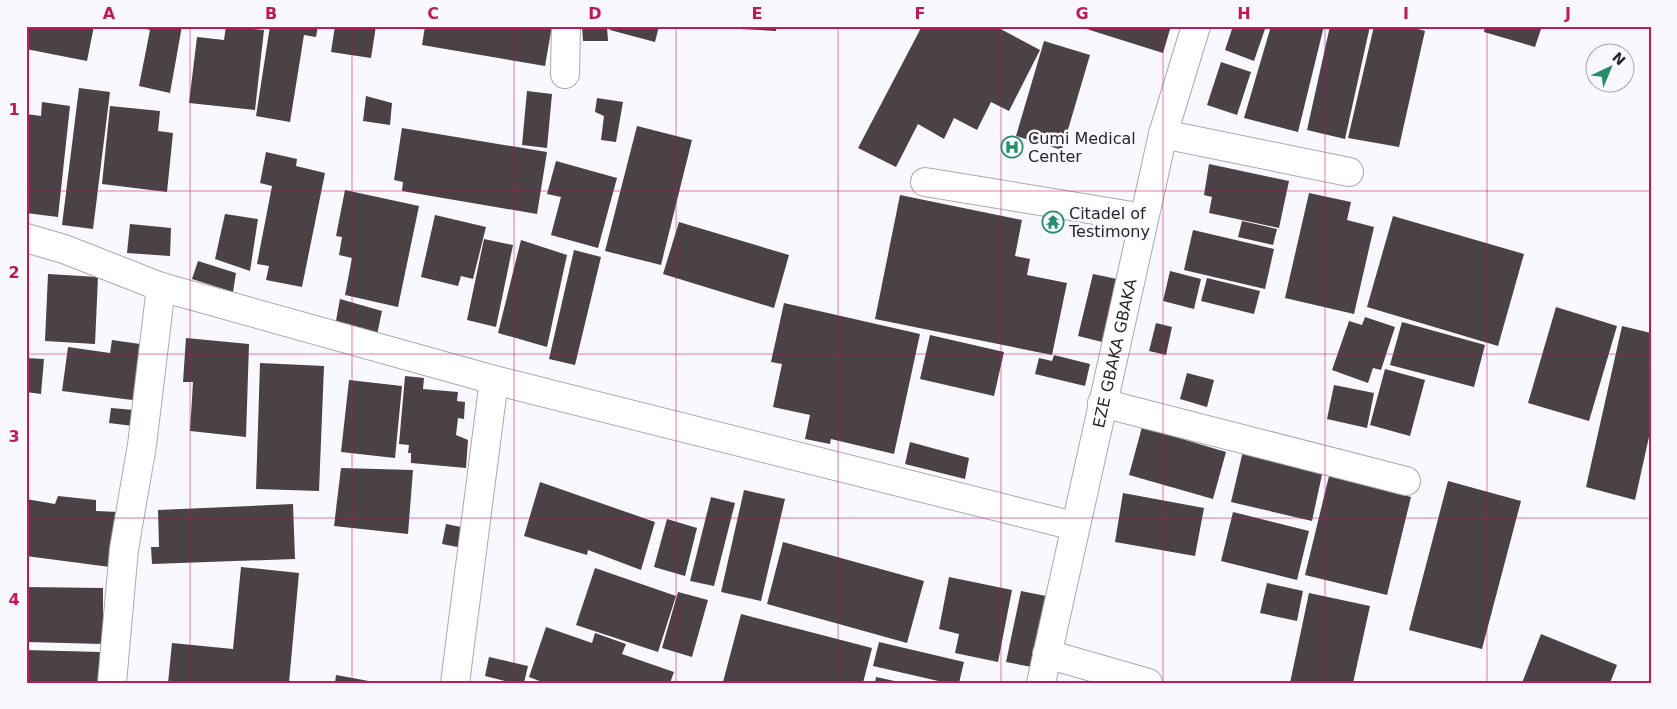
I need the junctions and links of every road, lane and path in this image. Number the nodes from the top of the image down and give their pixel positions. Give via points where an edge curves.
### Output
1 (566, 26) edge
2 (1196, 26) edge
3 (565, 74) dead end
4 (1163, 134) junction
5 (1349, 172) dead end
6 (926, 182) dead end
7 (1144, 218) junction
8 (26, 238) edge
9 (161, 287) junction
10 (494, 380) junction
11 (1102, 402) junction
12 (1406, 481) dead end
13 (1074, 526) junction
14 (1046, 654) junction
15 (112, 683) edge
16 (455, 683) edge
17 (1040, 683) edge
18 (1148, 683) edge

1 - 3 street
2 - 4 street, EZE GBAKA GBAKA
4 - 5 street
4 - 7 street, EZE GBAKA GBAKA
6 - 7 street
7 - 11 street, EZE GBAKA GBAKA
8 - 9 street via 64,248
9 - 10 street
9 - 15 street via 142,445 124,549
10 - 13 street
10 - 16 street
11 - 12 street
11 - 13 street, EZE GBAKA GBAKA
13 - 14 street, EZE GBAKA GBAKA
14 - 17 street, EZE GBAKA GBAKA
14 - 18 street

